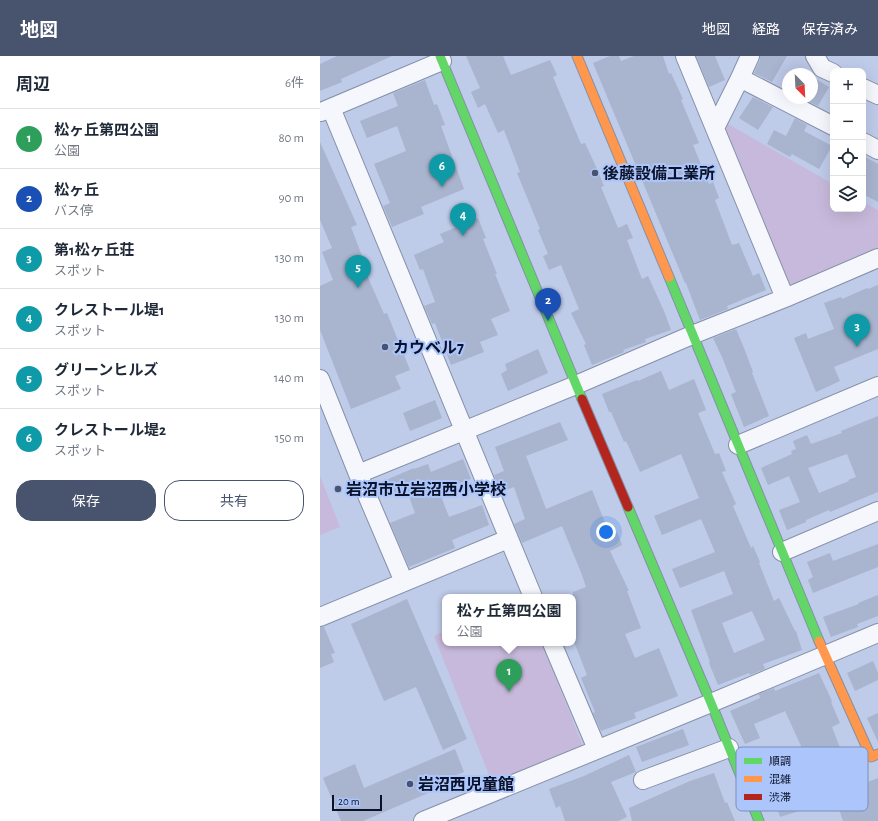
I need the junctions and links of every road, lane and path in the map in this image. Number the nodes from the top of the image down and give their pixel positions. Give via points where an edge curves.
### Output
1 (577, 56) edge
2 (686, 56) edge
3 (750, 56) edge
4 (815, 56) edge
5 (441, 59) edge
6 (830, 72) edge
7 (740, 78) junction
8 (866, 89) edge
9 (878, 95) edge
10 (325, 110) edge
11 (830, 124) edge
12 (715, 128) junction
13 (866, 144) edge
14 (878, 150) edge
15 (878, 258) edge
16 (785, 298) junction
17 (692, 335) junction
18 (320, 379) edge
19 (576, 385) junction
20 (878, 386) edge
21 (464, 430) junction
22 (738, 446) junction
23 (358, 474) junction
24 (878, 511) edge
25 (508, 539) junction
26 (782, 552) junction
27 (404, 582) junction
28 (532, 594) edge
29 (320, 617) edge
30 (878, 633) edge
31 (553, 646) edge
32 (825, 655) junction
33 (711, 703) junction
34 (866, 747) edge
35 (729, 748) junction
36 (597, 749) junction
37 (868, 750) edge
38 (878, 754) edge
39 (736, 765) edge
40 (643, 780) dead end
41 (755, 811) edge
42 (423, 821) edge
43 (759, 821) edge

1 - 17 street
2 - 12 street
3 - 7 street
4 - 6 street via 822,68
5 - 10 street
5 - 19 street
7 - 11 street
7 - 12 street
8 - 9 street
10 - 21 street
12 - 16 street
13 - 14 street
15 - 16 street
16 - 17 street
17 - 19 street
17 - 22 street
18 - 23 street
19 - 21 street
19 - 33 street
20 - 22 street
21 - 23 street
21 - 25 street
22 - 26 street
23 - 27 street
24 - 26 street
25 - 27 street
25 - 28 street
26 - 32 street
27 - 29 street
30 - 32 street
31 - 36 street
32 - 33 street
32 - 34 street
33 - 35 street
33 - 36 street
35 - 39 street
35 - 40 street
36 - 42 street
37 - 38 street via 871,757
41 - 43 street

